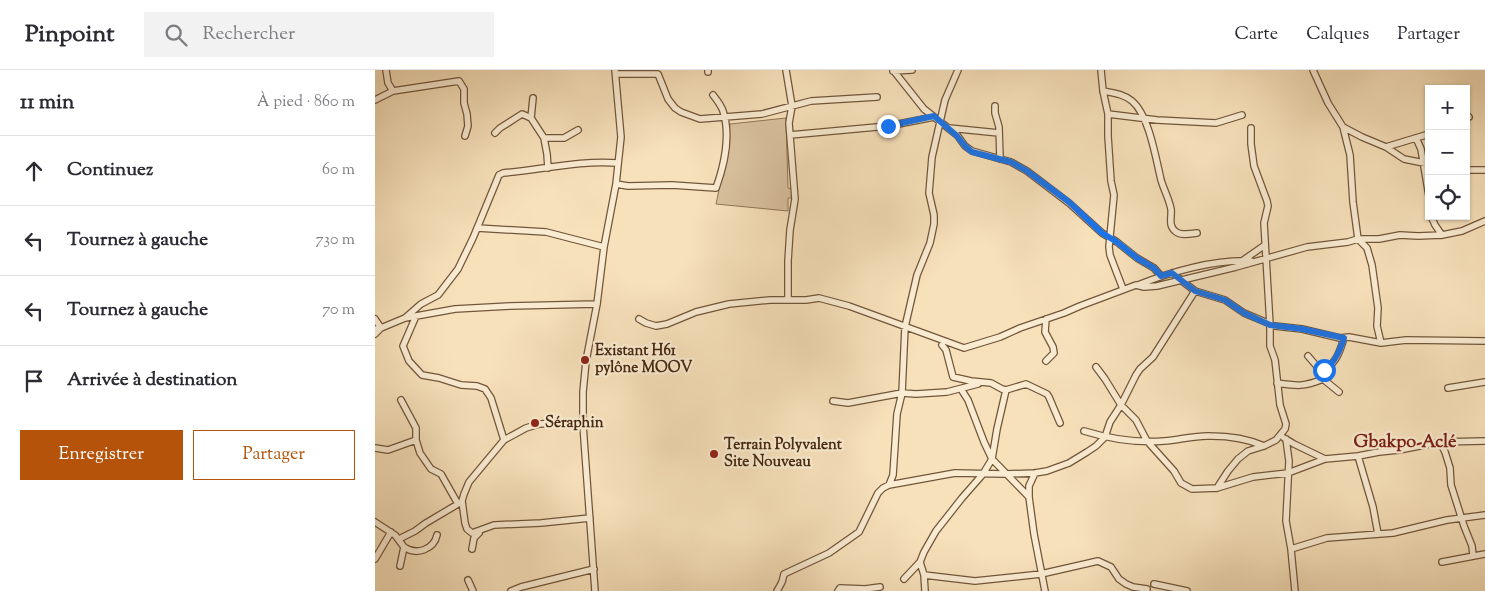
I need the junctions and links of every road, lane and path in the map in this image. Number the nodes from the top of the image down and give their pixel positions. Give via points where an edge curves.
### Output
1 (386, 70) edge
2 (786, 70) edge
3 (893, 70) edge
4 (912, 70) edge
5 (958, 70) edge
6 (1101, 70) edge
7 (1313, 70) edge
8 (616, 72) edge
9 (393, 91) junction
10 (1103, 91) junction
11 (713, 94) dead end
12 (877, 97) dead end
13 (533, 98) dead end
14 (375, 100) edge
15 (792, 106) junction
16 (995, 106) dead end
17 (1108, 114) junction
18 (1242, 115) dead end
19 (934, 116) junction
20 (725, 117) junction
21 (531, 118) junction
22 (1143, 118) junction
23 (940, 122) junction
24 (1343, 127) junction
25 (948, 128) junction
26 (1251, 128) dead end
27 (578, 130) dead end
28 (495, 133) dead end
29 (999, 133) junction
30 (790, 135) junction
31 (1425, 135) edge
32 (465, 136) dead end
33 (544, 138) junction
34 (1416, 138) junction
35 (1386, 148) junction
36 (1000, 159) junction
37 (1425, 161) edge
38 (618, 163) junction
39 (1425, 164) edge
40 (548, 168) junction
41 (1470, 170) edge
42 (1485, 170) edge
43 (616, 184) junction
44 (1433, 220) edge
45 (1485, 221) edge
46 (477, 228) junction
47 (1197, 234) dead end
48 (1442, 235) junction
49 (1109, 237) junction
50 (1358, 239) junction
51 (1265, 245) junction
52 (604, 247) junction
53 (1265, 258) junction
54 (1242, 260) junction
55 (1254, 261) junction
56 (1172, 273) junction
57 (1161, 276) junction
58 (1181, 280) junction
59 (1136, 285) junction
60 (1123, 289) junction
61 (1195, 291) junction
62 (788, 300) junction
63 (597, 304) junction
64 (416, 316) junction
65 (405, 318) junction
66 (375, 319) edge
67 (639, 319) dead end
68 (1046, 319) junction
69 (1270, 325) junction
70 (905, 327) junction
71 (378, 328) edge
72 (375, 334) edge
73 (1344, 338) junction
74 (1485, 341) edge
75 (1381, 343) junction
76 (942, 345) dead end
77 (1308, 356) dead end
78 (1046, 360) dead end
79 (1096, 367) dead end
80 (1320, 370) junction
81 (1323, 379) junction
82 (982, 382) junction
83 (1277, 382) junction
84 (1485, 382) edge
85 (1448, 388) dead end
86 (961, 389) junction
87 (1006, 390) junction
88 (1339, 392) dead end
89 (901, 393) junction
90 (401, 400) dead end
91 (833, 401) dead end
92 (1121, 405) junction
93 (1060, 423) dead end
94 (583, 425) junction
95 (1084, 431) dead end
96 (1105, 437) junction
97 (1283, 437) junction
98 (416, 440) junction
99 (504, 440) junction
100 (1147, 441) junction
101 (1485, 441) edge
102 (1440, 442) junction
103 (1265, 446) junction
104 (375, 448) edge
105 (1358, 456) junction
106 (992, 459) junction
107 (1325, 459) junction
108 (1035, 473) junction
109 (1288, 473) junction
110 (983, 474) junction
111 (1005, 474) junction
112 (889, 485) junction
113 (1217, 488) junction
114 (1029, 497) junction
115 (460, 503) junction
116 (1485, 515) edge
117 (589, 518) junction
118 (1461, 518) junction
119 (375, 522) edge
120 (391, 532) junction
121 (1378, 534) junction
122 (437, 535) dead end
123 (474, 536) junction
124 (399, 539) junction
125 (404, 547) junction
126 (472, 549) dead end
127 (1291, 549) junction
128 (1485, 554) edge
129 (1473, 556) junction
130 (375, 559) edge
131 (920, 562) junction
132 (1442, 562) dead end
133 (400, 566) dead end
134 (594, 569) junction
135 (1041, 574) junction
136 (924, 575) junction
137 (904, 579) dead end
138 (468, 580) dead end
139 (1154, 584) dead end
140 (880, 587) dead end
141 (1147, 589) dead end
142 (473, 591) edge
143 (511, 591) edge
144 (595, 591) edge
145 (777, 591) edge
146 (838, 591) edge
147 (925, 591) edge
148 (1045, 591) edge
149 (1187, 591) edge
150 (1295, 591) edge

1 - 9 street
2 - 15 street
3 - 4 street
3 - 19 street
5 - 23 street
6 - 10 street
7 - 24 street
8 - 20 street via 658,74 668,99 681,112 700,119
8 - 38 street via 621,137
9 - 14 street
9 - 32 street via 459,81 464,88 468,123
10 - 17 street
10 - 22 street via 1134,102
11 - 20 street
12 - 15 street via 811,101
13 - 21 street
15 - 20 street via 762,114
15 - 30 street
16 - 29 street
17 - 22 street
17 - 49 street via 1114,195
18 - 22 street via 1216,123
19 - 23 street
19 - 30 street via 888,126
20 - 43 street via 724,152 716,188
21 - 28 street via 522,114
21 - 33 street
22 - 47 street via 1171,209 1170,224 1176,233
23 - 25 street
23 - 70 street via 932,157 929,193 934,224 930,243 918,268
24 - 35 street
24 - 50 street via 1350,155
25 - 29 street
25 - 36 street via 972,152
26 - 51 street via 1254,166 1268,206 1263,223
27 - 33 street via 563,138
29 - 36 street
30 - 62 street via 795,199 790,230
31 - 34 street
33 - 40 street
34 - 35 street
34 - 37 street
35 - 39 street via 1404,159
36 - 49 street via 1027,171
38 - 40 street via 587,162
38 - 43 street
40 - 46 street via 499,175
41 - 42 street
43 - 52 street
44 - 48 street
45 - 48 street
46 - 52 street via 546,232
46 - 65 street via 463,262 442,291
48 - 50 street
49 - 57 street
49 - 60 street via 1110,255
50 - 53 street
50 - 75 street via 1367,248 1372,265
51 - 53 street
51 - 54 street
52 - 63 street
53 - 55 street
53 - 69 street
54 - 55 street
54 - 56 street
55 - 58 street
56 - 57 street
56 - 58 street
57 - 59 street
58 - 59 street via 1152,287
58 - 61 street
59 - 60 street
60 - 68 street
61 - 69 street via 1225,300
61 - 92 street via 1153,357 1136,375
62 - 67 street via 729,304 655,326
62 - 70 street via 825,299
63 - 64 street via 466,308
63 - 94 street via 583,392
64 - 65 street
64 - 99 street via 403,346 412,365 425,376 485,389
65 - 71 street
66 - 71 street
68 - 70 street via 969,348
68 - 78 street via 1045,332 1054,353
69 - 73 street
69 - 83 street via 1269,338
70 - 89 street
71 - 72 street
73 - 75 street
73 - 80 street via 1332,364
74 - 75 street via 1406,340
76 - 82 street via 953,377
77 - 80 street
79 - 92 street
80 - 81 street
81 - 83 street via 1299,386
81 - 88 street
82 - 86 street
82 - 87 street
83 - 97 street via 1286,424
84 - 85 street
86 - 89 street
86 - 106 street
87 - 93 street via 1026,384 1047,394
87 - 106 street
89 - 91 street via 848,403
89 - 112 street via 893,475
90 - 98 street via 416,428
92 - 96 street
92 - 100 street via 1136,420
94 - 99 street via 539,424
94 - 117 street
95 - 96 street
96 - 100 street
96 - 108 street via 1069,463
97 - 103 street
97 - 107 street
97 - 109 street via 1289,461
98 - 104 street via 388,450
98 - 115 street via 429,467 441,474
99 - 115 street via 469,482
100 - 103 street via 1211,436
100 - 113 street via 1181,483 1192,489
101 - 102 street
102 - 105 street
102 - 118 street via 1450,468 1451,485
103 - 113 street via 1238,458
105 - 107 street
105 - 121 street
106 - 110 street
106 - 111 street
107 - 109 street
108 - 111 street
108 - 114 street via 1029,486
109 - 113 street via 1253,476
109 - 127 street via 1286,521
110 - 111 street
110 - 112 street via 955,473
110 - 131 street via 935,531
111 - 114 street
112 - 145 street via 878,493 859,532 829,553 784,574
114 - 135 street
115 - 123 street via 466,526
115 - 124 street
116 - 118 street
117 - 123 street via 495,525
117 - 134 street
118 - 121 street
118 - 129 street
119 - 120 street
120 - 124 street
120 - 130 street
121 - 127 street via 1327,538
122 - 125 street via 435,542 427,548 415,551
123 - 126 street
124 - 125 street
125 - 133 street
127 - 150 street
128 - 129 street
129 - 132 street
131 - 136 street
131 - 137 street
134 - 143 street
134 - 144 street
135 - 136 street via 975,581
135 - 141 street via 1098,561 1111,566 1126,584
135 - 148 street
136 - 147 street
138 - 142 street
139 - 149 street
140 - 146 street via 840,588

